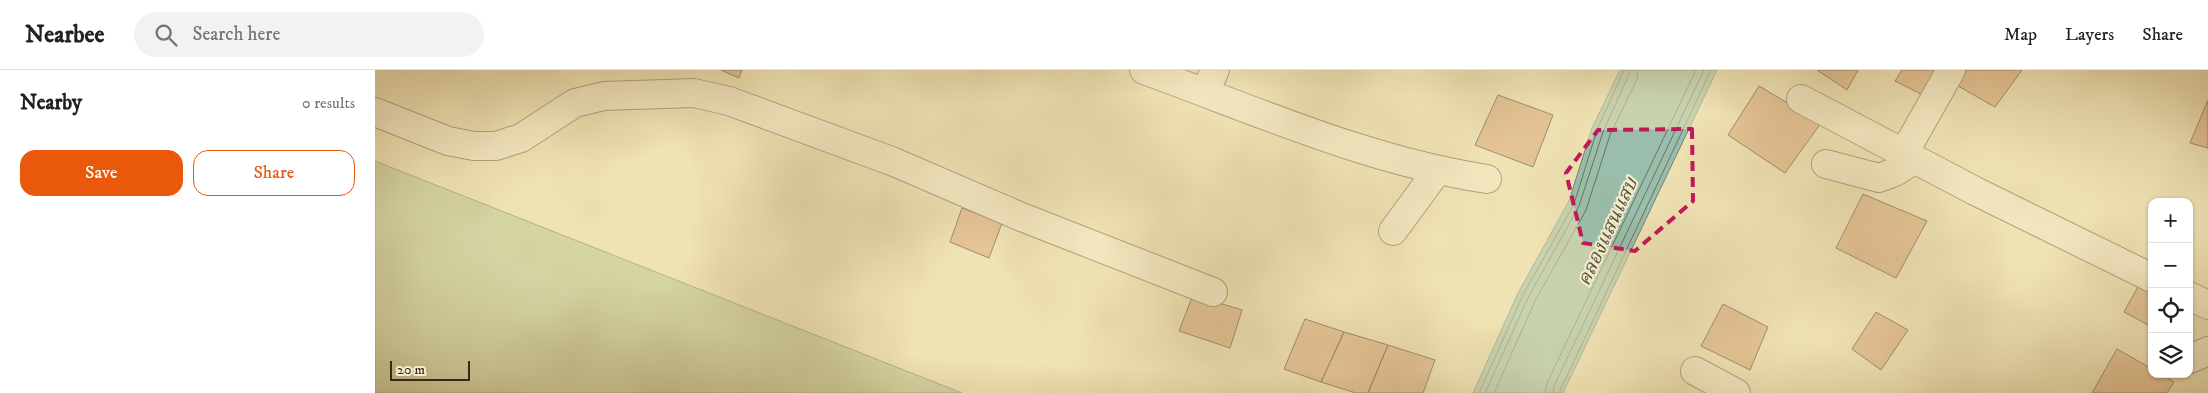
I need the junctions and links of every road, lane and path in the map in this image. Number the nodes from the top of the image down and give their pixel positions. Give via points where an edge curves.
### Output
1 (1144, 70) edge
2 (1951, 70) edge
3 (1210, 81) edge
4 (1801, 99) dead end
5 (375, 112) edge
6 (1910, 156) junction
7 (1826, 164) dead end
8 (1437, 171) junction
9 (1487, 179) dead end
10 (1393, 231) dead end
11 (2148, 276) edge
12 (1213, 292) dead end
13 (2193, 298) edge
14 (2208, 305) edge
15 (2208, 351) edge
16 (2193, 358) edge
17 (1695, 370) dead end
18 (1736, 393) edge

1 - 3 street
2 - 6 street
3 - 8 street via 1374,154
4 - 6 street
5 - 12 street via 448,141 496,146 521,138 575,103 623,95 694,93 729,101 894,162 1019,216
6 - 7 street via 1895,172 1879,178
6 - 11 street
8 - 9 street
8 - 10 street
13 - 14 street
15 - 16 street
17 - 18 street

